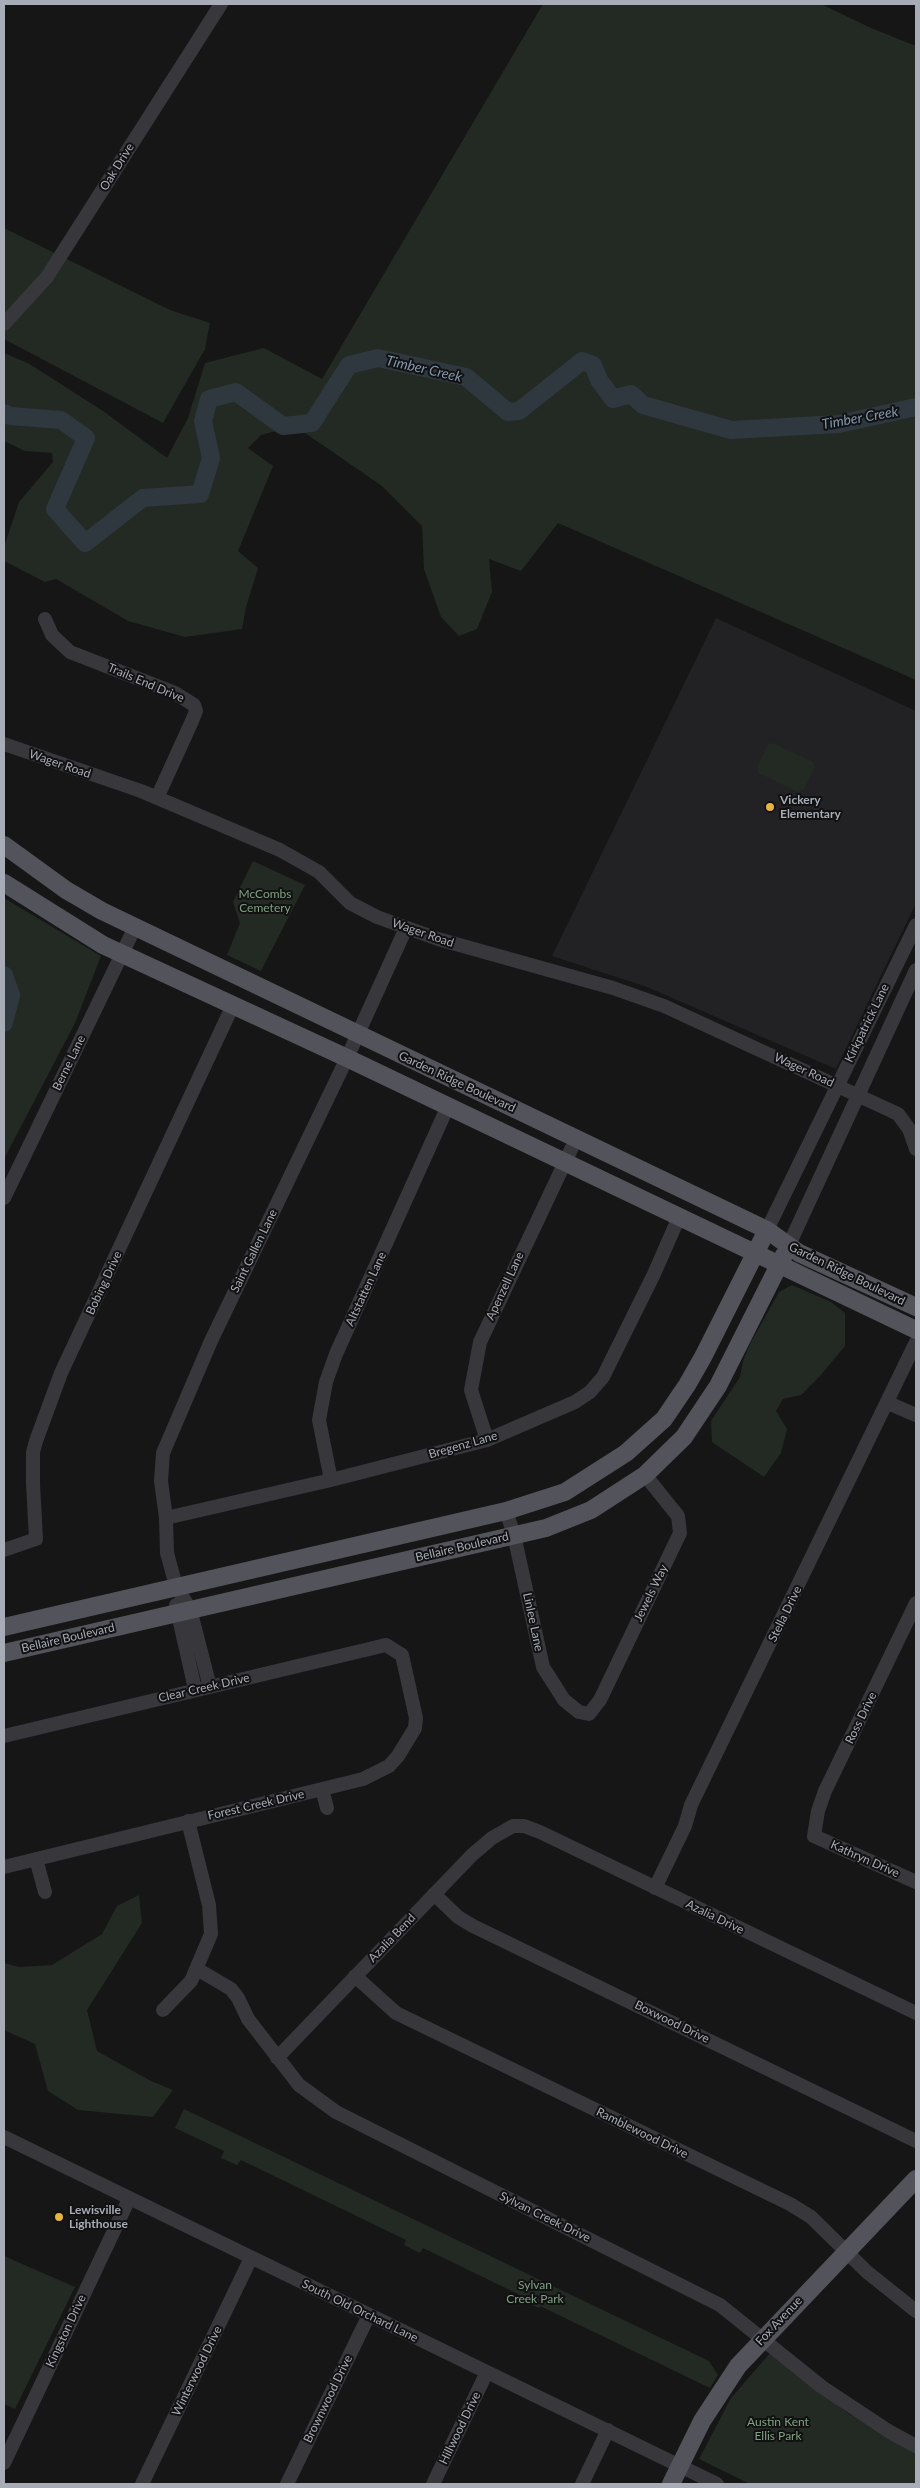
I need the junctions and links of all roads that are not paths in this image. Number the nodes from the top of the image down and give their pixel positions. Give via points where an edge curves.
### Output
1 (221, 4) edge
2 (4, 324) edge
3 (45, 619) dead end
4 (4, 744) edge
5 (157, 798) junction
6 (4, 845) edge
7 (4, 883) edge
8 (916, 925) edge
9 (135, 927) junction
10 (406, 928) junction
11 (121, 954) junction
12 (916, 970) edge
13 (232, 1005) junction
14 (357, 1035) junction
15 (347, 1058) junction
16 (836, 1085) junction
17 (857, 1096) junction
18 (448, 1106) junction
19 (576, 1139) junction
20 (916, 1149) edge
21 (565, 1163) junction
22 (4, 1198) edge
23 (679, 1218) junction
24 (767, 1230) junction
25 (788, 1247) junction
26 (754, 1254) junction
27 (779, 1265) junction
28 (916, 1307) edge
29 (916, 1330) edge
30 (916, 1342) edge
31 (888, 1403) junction
32 (916, 1415) edge
33 (487, 1440) junction
34 (645, 1475) junction
35 (331, 1480) junction
36 (506, 1511) junction
37 (166, 1518) junction
38 (514, 1535) junction
39 (4, 1550) edge
40 (176, 1586) junction
41 (916, 1604) edge
42 (183, 1611) junction
43 (4, 1627) edge
44 (4, 1653) edge
45 (402, 1655) joint
46 (210, 1687) junction
47 (195, 1689) junction
48 (589, 1714) joint
49 (4, 1736) edge
50 (322, 1789) junction
51 (327, 1808) dead end
52 (188, 1821) junction
53 (513, 1826) joint
54 (814, 1836) joint
55 (36, 1859) junction
56 (4, 1866) edge
57 (916, 1882) edge
58 (655, 1888) junction
59 (45, 1892) dead end
60 (434, 1894) junction
61 (197, 1968) junction
62 (354, 1976) junction
63 (163, 2010) dead end
64 (916, 2013) edge
65 (277, 2058) junction
66 (4, 2137) edge
67 (916, 2141) edge
68 (916, 2179) edge
69 (129, 2199) junction
70 (847, 2251) junction
71 (251, 2258) junction
72 (916, 2311) edge
73 (368, 2314) junction
74 (763, 2338) junction
75 (487, 2372) junction
76 (608, 2430) junction
77 (916, 2446) edge
78 (4, 2463) edge
79 (680, 2465) junction
80 (142, 2484) edge
81 (287, 2484) edge
82 (434, 2484) edge
83 (582, 2484) edge
84 (671, 2484) edge
85 (717, 2484) edge

1 - 2 street, Oak Drive via 47,277
3 - 5 street, Trails End Drive via 52,635 70,652 175,693 194,705 196,711
4 - 5 street, Wager Road
5 - 10 street, Wager Road via 280,850 319,872 350,903
6 - 9 main road, Garden Ridge Boulevard via 66,890
7 - 11 main road, Garden Ridge Boulevard via 83,934
8 - 16 street, Kirkpatrick Lane
9 - 11 street, Berne Lane
9 - 14 main road, Garden Ridge Boulevard
10 - 14 street, Saint Gallen Lane
10 - 16 street, Wager Road via 664,1006
11 - 13 main road, Garden Ridge Boulevard
11 - 22 street, Berne Lane
12 - 17 street, Kirkpatrick Lane
13 - 15 main road, Garden Ridge Boulevard
13 - 39 street, Bobing Drive via 61,1373 39,1432 33,1452 36,1539
14 - 15 street, Saint Gallen Lane
14 - 19 main road, Garden Ridge Boulevard
15 - 18 main road, Garden Ridge Boulevard
15 - 37 street, Saint Gallen Lane via 211,1341 163,1453 161,1481
16 - 17 street, Wager Road
16 - 24 street, Kirkpatrick Lane
17 - 20 street, Wager Road via 898,1114 909,1129
17 - 25 street, Kirkpatrick Lane
18 - 21 main road, Garden Ridge Boulevard
18 - 35 street, Altstatten Lane via 326,1382 319,1420
19 - 21 street, Apenzell Lane
19 - 24 main road, Garden Ridge Boulevard
21 - 23 main road, Garden Ridge Boulevard
21 - 33 street, Apenzell Lane via 490,1315 480,1342 472,1390
23 - 26 main road, Garden Ridge Boulevard
23 - 33 street, Bregenz Lane via 603,1377 590,1392 575,1402
24 - 25 main road, Garden Ridge Boulevard
24 - 26 main road, Bellaire Boulevard
25 - 27 main road, Bellaire Boulevard
25 - 28 main road, Garden Ridge Boulevard
26 - 27 main road, Garden Ridge Boulevard
26 - 36 main road, Bellaire Boulevard via 687,1385 655,1429 626,1453 572,1488
27 - 29 main road, Garden Ridge Boulevard
27 - 34 main road, Bellaire Boulevard via 703,1411 684,1437
30 - 31 street, Stella Drive
31 - 32 street
31 - 58 street, Stella Drive via 691,1805 685,1826
33 - 35 street, Bregenz Lane
34 - 38 main road, Bellaire Boulevard via 591,1510 546,1528
34 - 48 street, Jewels Way via 678,1516 680,1533 600,1700
35 - 37 street, Bregenz Lane
36 - 38 street, Linlee Lane
36 - 40 main road, Bellaire Boulevard
37 - 40 street, Saint Gallen Lane via 167,1552
38 - 42 main road, Bellaire Boulevard
38 - 48 street, Linlee Lane via 543,1667 564,1700 579,1712
40 - 42 street, Saint Gallen Lane
40 - 43 main road, Bellaire Boulevard
41 - 54 street, Ross Drive via 825,1791
42 - 44 main road, Bellaire Boulevard
42 - 46 street
42 - 47 street
45 - 46 street, Clear Creek Drive via 386,1644 373,1646
45 - 50 street, Forest Creek Drive via 416,1718 407,1744 388,1766 363,1779
46 - 47 street, Clear Creek Drive
47 - 49 street, Clear Creek Drive
50 - 51 street
50 - 52 street, Forest Creek Drive
52 - 55 street, Forest Creek Drive
52 - 61 street via 211,1923 211,1934
53 - 58 street, Azalia Drive via 540,1832
53 - 60 street, Azalia Bend via 472,1855
54 - 57 street, Kathryn Drive
55 - 56 street, Forest Creek Drive
55 - 59 street
58 - 64 street, Azalia Drive
60 - 62 street, Azalia Bend
60 - 67 street, Boxwood Drive via 458,1917 473,1926
61 - 63 street via 191,1980
61 - 65 street, Sylvan Creek Drive via 231,1989
62 - 65 street, Azalia Bend
62 - 70 street, Ramblewood Drive via 396,2013 790,2204 811,2217
65 - 74 street, Sylvan Creek Drive via 299,2085 336,2112 694,2290 722,2305
66 - 69 street, South Old Orchard Lane
68 - 70 main road, Fox Avenue
69 - 71 street, South Old Orchard Lane
69 - 78 street, Kingston Drive
70 - 72 street, Ramblewood Drive via 867,2272
70 - 74 main road, Fox Avenue
71 - 73 street, South Old Orchard Lane
71 - 80 street, Winterwood Drive
73 - 75 street, South Old Orchard Lane
73 - 81 street, Brownwood Drive
74 - 77 street, Sylvan Creek Drive via 822,2387
74 - 79 main road, Fox Avenue via 725,2384 702,2420
75 - 76 street, South Old Orchard Lane
75 - 82 street, Hillwood Drive
76 - 79 street, South Old Orchard Lane
76 - 83 street
79 - 84 main road, Fox Avenue
79 - 85 street, South Old Orchard Lane

